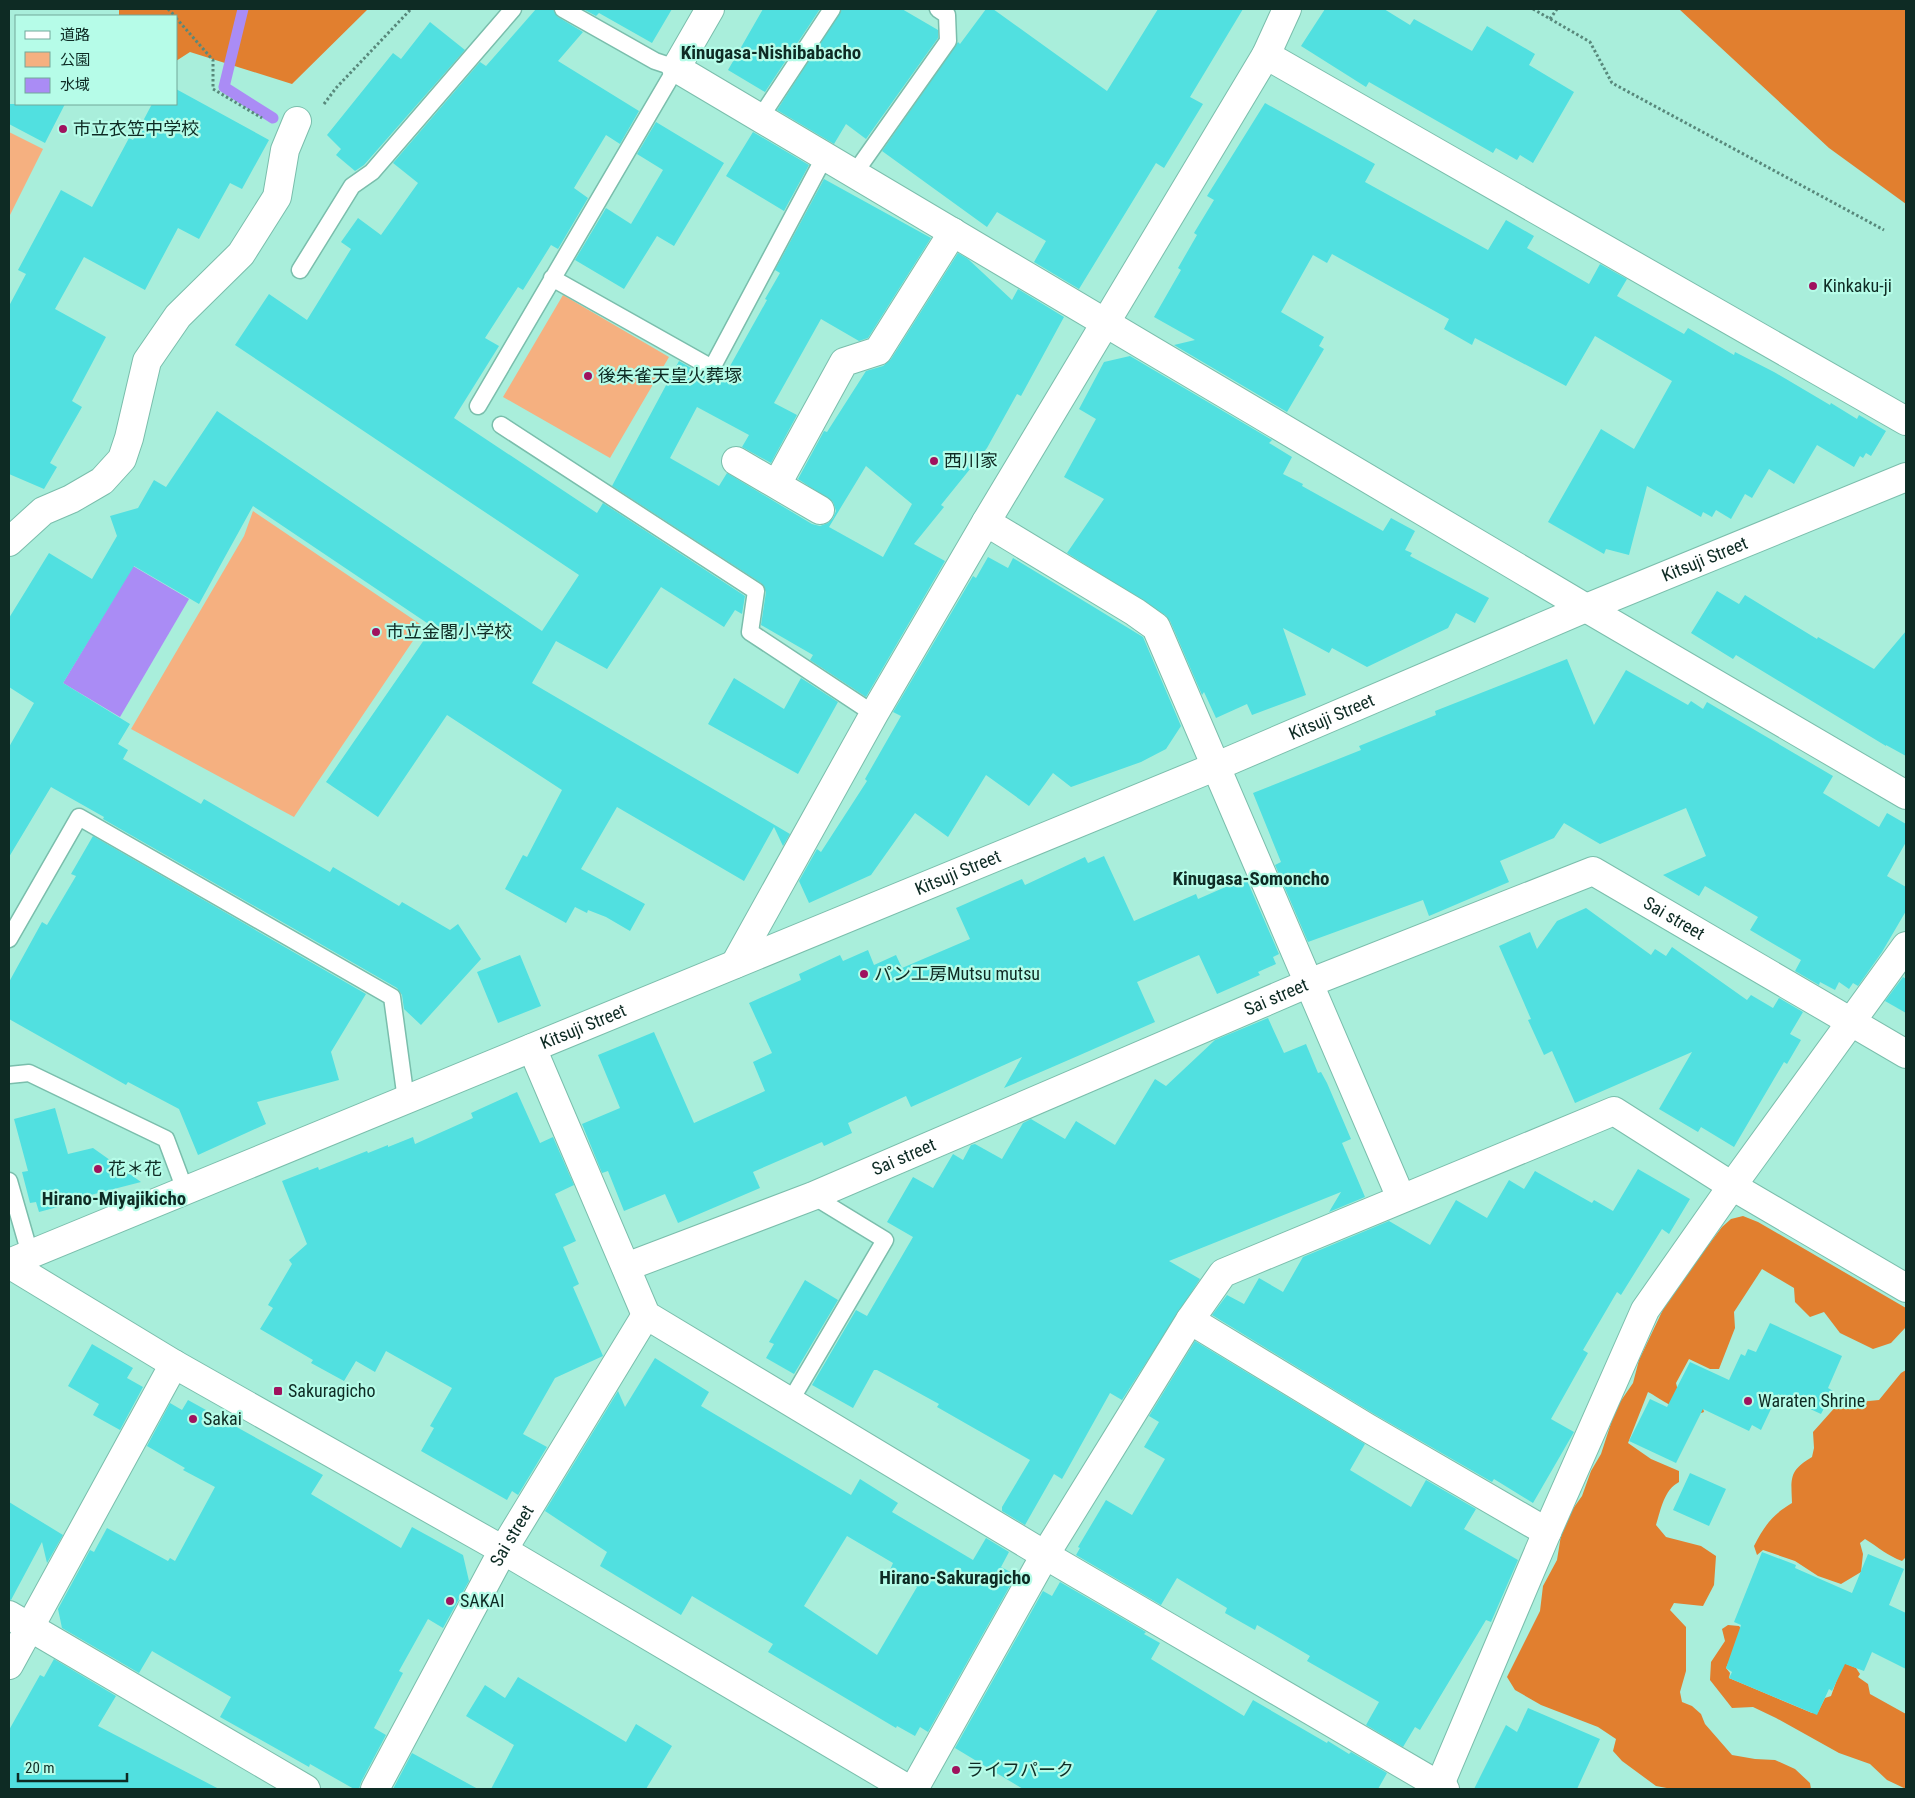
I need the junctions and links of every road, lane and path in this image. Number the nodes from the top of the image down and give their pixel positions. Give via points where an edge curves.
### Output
1 (514, 9) edge
2 (563, 9) edge
3 (710, 9) edge
4 (832, 9) edge
5 (938, 9) edge
6 (1288, 9) edge
7 (1533, 9) edge
8 (1557, 9) edge
9 (1550, 19) junction
10 (178, 20) edge
11 (1266, 55) junction
12 (676, 68) junction
13 (760, 118) junction
14 (263, 119) dead end
15 (297, 121) dead end
16 (825, 156) junction
17 (854, 174) junction
18 (1884, 230) dead end
19 (953, 232) junction
20 (300, 270) dead end
21 (552, 278) junction
22 (1105, 323) junction
23 (478, 406) dead end
24 (1906, 420) edge
25 (500, 424) dead end
26 (736, 461) dead end
27 (1906, 477) edge
28 (777, 484) junction
29 (820, 510) dead end
30 (986, 522) junction
31 (9, 542) edge
32 (1586, 608) junction
33 (874, 714) junction
34 (1217, 766) junction
35 (1906, 795) edge
36 (9, 939) edge
37 (1906, 946) edge
38 (735, 964) junction
39 (1309, 983) junction
40 (1850, 1022) junction
41 (532, 1048) junction
42 (1906, 1054) edge
43 (9, 1075) edge
44 (406, 1100) junction
45 (9, 1181) edge
46 (1732, 1186) junction
47 (185, 1190) junction
48 (813, 1196) junction
49 (1401, 1198) junction
50 (16, 1260) edge
51 (626, 1267) junction
52 (1906, 1288) edge
53 (646, 1316) junction
54 (1190, 1320) junction
55 (174, 1364) junction
56 (791, 1400) junction
57 (1547, 1532) junction
58 (503, 1550) junction
59 (1045, 1555) junction
60 (19, 1621) edge
61 (9, 1664) edge
62 (1441, 1788) edge
63 (306, 1789) edge
64 (375, 1789) edge
65 (908, 1789) edge
66 (914, 1789) edge

1 - 20 lane via 372,172 352,186
2 - 12 lane via 654,61
3 - 12 street
4 - 13 lane
5 - 17 lane via 947,15 948,41
6 - 11 street
7 - 9 path
8 - 9 path
9 - 18 path via 1590,42 1612,83
10 - 14 path via 213,60 213,90
11 - 22 street
11 - 24 street
12 - 13 street
12 - 21 lane
13 - 16 street
15 - 31 street via 285,150 277,197 241,254 178,316 147,361 122,459 102,481 43,511
16 - 17 street
16 - 21 lane via 712,368
17 - 19 street
19 - 22 street
19 - 28 street via 878,351 844,362
21 - 23 lane
22 - 30 street
22 - 32 street
25 - 33 lane via 756,591 750,632
26 - 28 street
27 - 32 street, Kitsuji Street
28 - 29 street
30 - 33 street
30 - 34 street via 1156,628
32 - 34 street, Kitsuji Street
32 - 35 street
33 - 38 street
34 - 38 street, Kitsuji Street
34 - 39 street
36 - 44 lane via 79,817 392,997
37 - 40 street
38 - 41 street, Kitsuji Street
39 - 40 street, Sai street via 1593,871
39 - 48 street, Sai street
39 - 49 street
40 - 42 street, Sai street
40 - 46 street
41 - 44 street, Kitsuji Street
41 - 51 street
43 - 47 lane via 29,1073 166,1140
44 - 47 street, Kitsuji Street
45 - 50 lane
46 - 49 street via 1614,1111
46 - 52 street
46 - 57 street via 1645,1310
47 - 50 street, Kitsuji Street
48 - 51 street, Sai street
48 - 56 lane via 885,1240
49 - 54 street via 1223,1273
50 - 55 street
51 - 53 street
53 - 56 street
53 - 58 street, Sai street
54 - 57 street
54 - 59 street
55 - 58 street
55 - 60 street
56 - 59 street
57 - 62 street
58 - 64 street, Sai street
58 - 65 street
59 - 62 street
59 - 66 street
60 - 61 street
60 - 63 street

